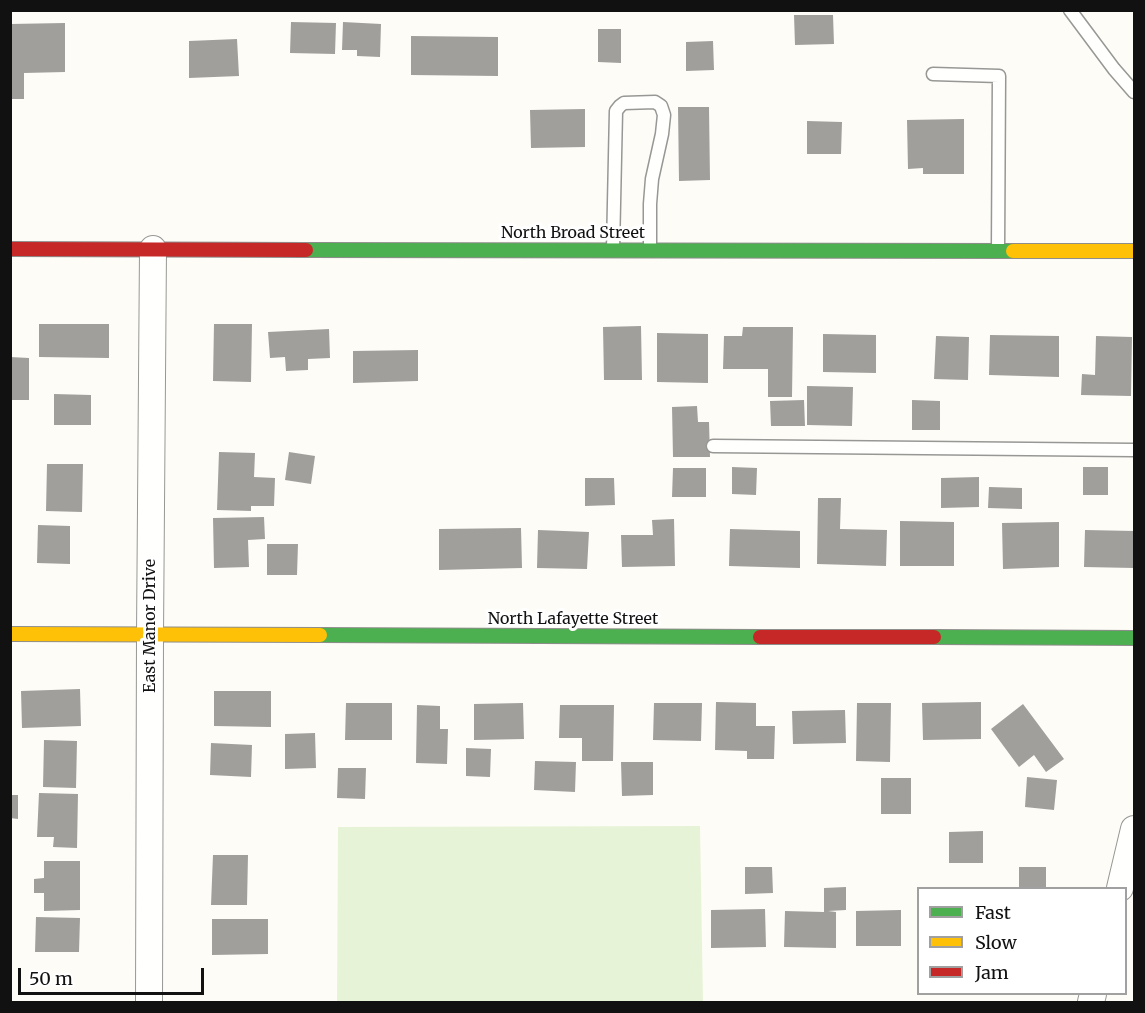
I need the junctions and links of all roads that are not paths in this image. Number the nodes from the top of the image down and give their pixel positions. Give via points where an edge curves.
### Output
1 (1070, 10) edge
2 (933, 74) dead end
3 (1134, 92) edge
4 (10, 249) edge
5 (153, 249) junction
6 (613, 250) junction
7 (650, 250) junction
8 (998, 251) junction
9 (1134, 251) edge
10 (713, 446) dead end
11 (1134, 450) edge
12 (10, 634) edge
13 (150, 634) junction
14 (1134, 638) edge
15 (1134, 828) edge
16 (1120, 887) edge
17 (149, 1002) edge

1 - 3 lane
2 - 8 lane via 999,76
4 - 5 street, North Broad Street
5 - 6 street, North Broad Street
5 - 13 street, East Manor Drive
6 - 7 street, North Broad Street
6 - 7 lane via 616,111 624,103 655,102 664,115 652,179
7 - 8 street, North Broad Street
8 - 9 street, North Broad Street
10 - 11 lane
12 - 13 street, North Lafayette Street
13 - 14 street, North Lafayette Street
13 - 17 street, East Manor Drive
15 - 16 street

